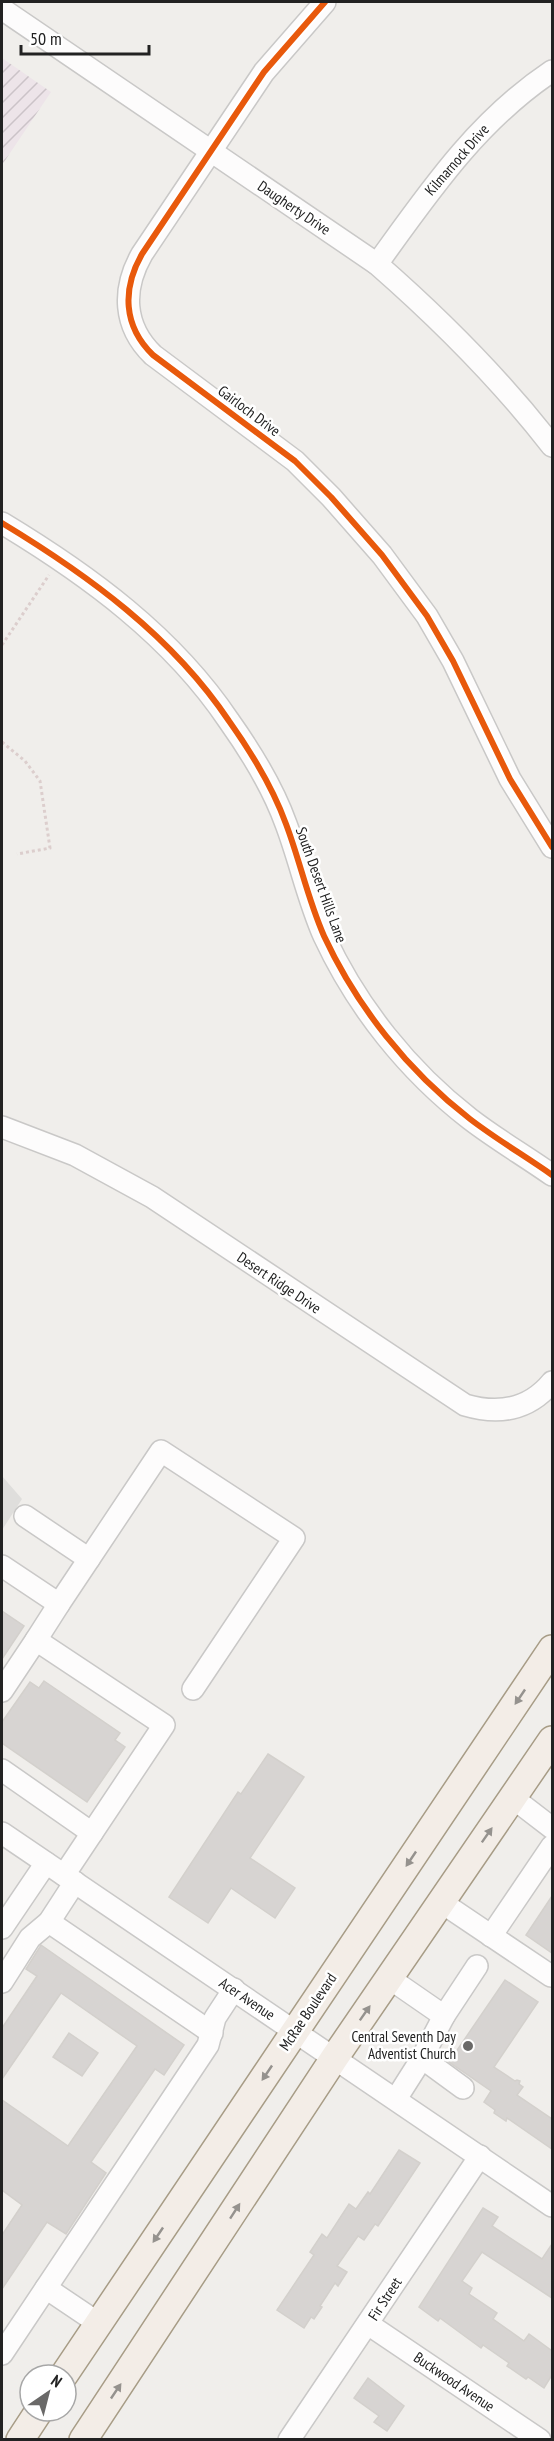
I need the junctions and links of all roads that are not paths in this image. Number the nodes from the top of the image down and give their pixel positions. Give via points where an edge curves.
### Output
1 (325, 2) edge
2 (2, 9) edge
3 (552, 71) edge
4 (211, 151) junction
5 (377, 264) junction
6 (552, 446) edge
7 (2, 523) edge
8 (552, 847) edge
9 (2, 1126) edge
10 (552, 1174) edge
11 (552, 1383) edge
12 (26, 1516) dead end
13 (89, 1559) junction
14 (2, 1566) edge
15 (59, 1604) junction
16 (36, 1640) junction
17 (552, 1649) edge
18 (193, 1689) dead end
19 (2, 1690) edge
20 (552, 1740) edge
21 (2, 1770) edge
22 (513, 1798) junction
23 (552, 1828) edge
24 (2, 1833) edge
25 (92, 1833) junction
26 (552, 1846) edge
27 (46, 1863) junction
28 (69, 1879) junction
29 (441, 1902) junction
30 (50, 1922) junction
31 (2, 1928) edge
32 (491, 1936) junction
33 (477, 1966) dead end
34 (552, 1975) edge
35 (389, 1978) junction
36 (2, 1982) edge
37 (234, 1989) junction
38 (444, 2016) junction
39 (295, 2031) junction
40 (212, 2033) junction
41 (334, 2056) junction
42 (422, 2058) junction
43 (463, 2088) dead end
44 (396, 2099) junction
45 (480, 2156) junction
46 (552, 2206) edge
47 (46, 2288) junction
48 (98, 2323) junction
49 (368, 2324) junction
50 (2, 2354) edge
51 (72, 2363) edge
52 (31, 2423) edge
53 (20, 2439) edge
54 (83, 2439) edge
55 (289, 2439) edge
56 (540, 2439) edge

1 - 4 street, Gairloch Drive via 264,72
2 - 4 street, Daugherty Drive
3 - 5 street, Kilmarnock Drive via 502,109 470,141
4 - 5 street, Daugherty Drive
4 - 8 street, Gairloch Drive via 133,270 127,298 135,331 144,347 295,461 382,555 427,616 453,660 510,779
5 - 6 street, Daugherty Drive via 471,351
7 - 10 street, South Desert Hills Lane via 125,608 200,680 261,772 286,822 324,935 365,1006 435,1091
9 - 11 street, Desert Ridge Drive via 75,1155 152,1197 465,1406 499,1411 516,1408
12 - 13 street
13 - 15 street
13 - 18 street via 161,1451 294,1538
14 - 15 street
15 - 16 street
16 - 19 street
16 - 25 street via 164,1725
17 -> 39 main road, McRae Boulevard
20 - 22 main road
21 - 25 street
22 - 23 street
29 -> 22 main road
24 - 27 street, Acer Avenue
25 - 28 street
26 - 32 street
27 - 28 street, Acer Avenue
27 - 31 street
28 - 30 street
28 - 37 street, Acer Avenue
29 - 32 street
29 - 35 main road
30 - 36 street via 30,1938
30 - 40 street
32 - 34 street
33 - 38 street
35 - 38 street
41 -> 35 main road
37 - 39 street, Acer Avenue
37 - 40 street via 215,2018
38 - 42 street
39 - 41 street, Acer Avenue
39 -> 48 main road, McRae Boulevard
40 - 47 street via 208,2045
41 - 44 street, Acer Avenue
54 -> 41 main road
42 - 43 street
42 - 44 street
44 - 45 street, Acer Avenue
45 - 46 street, Acer Avenue
45 - 49 street, Fir Street
47 - 48 street
47 - 50 street
48 - 51 main road, McRae Boulevard
49 - 55 street, Fir Street
49 - 56 street, Buckwood Avenue
52 - 53 main road

